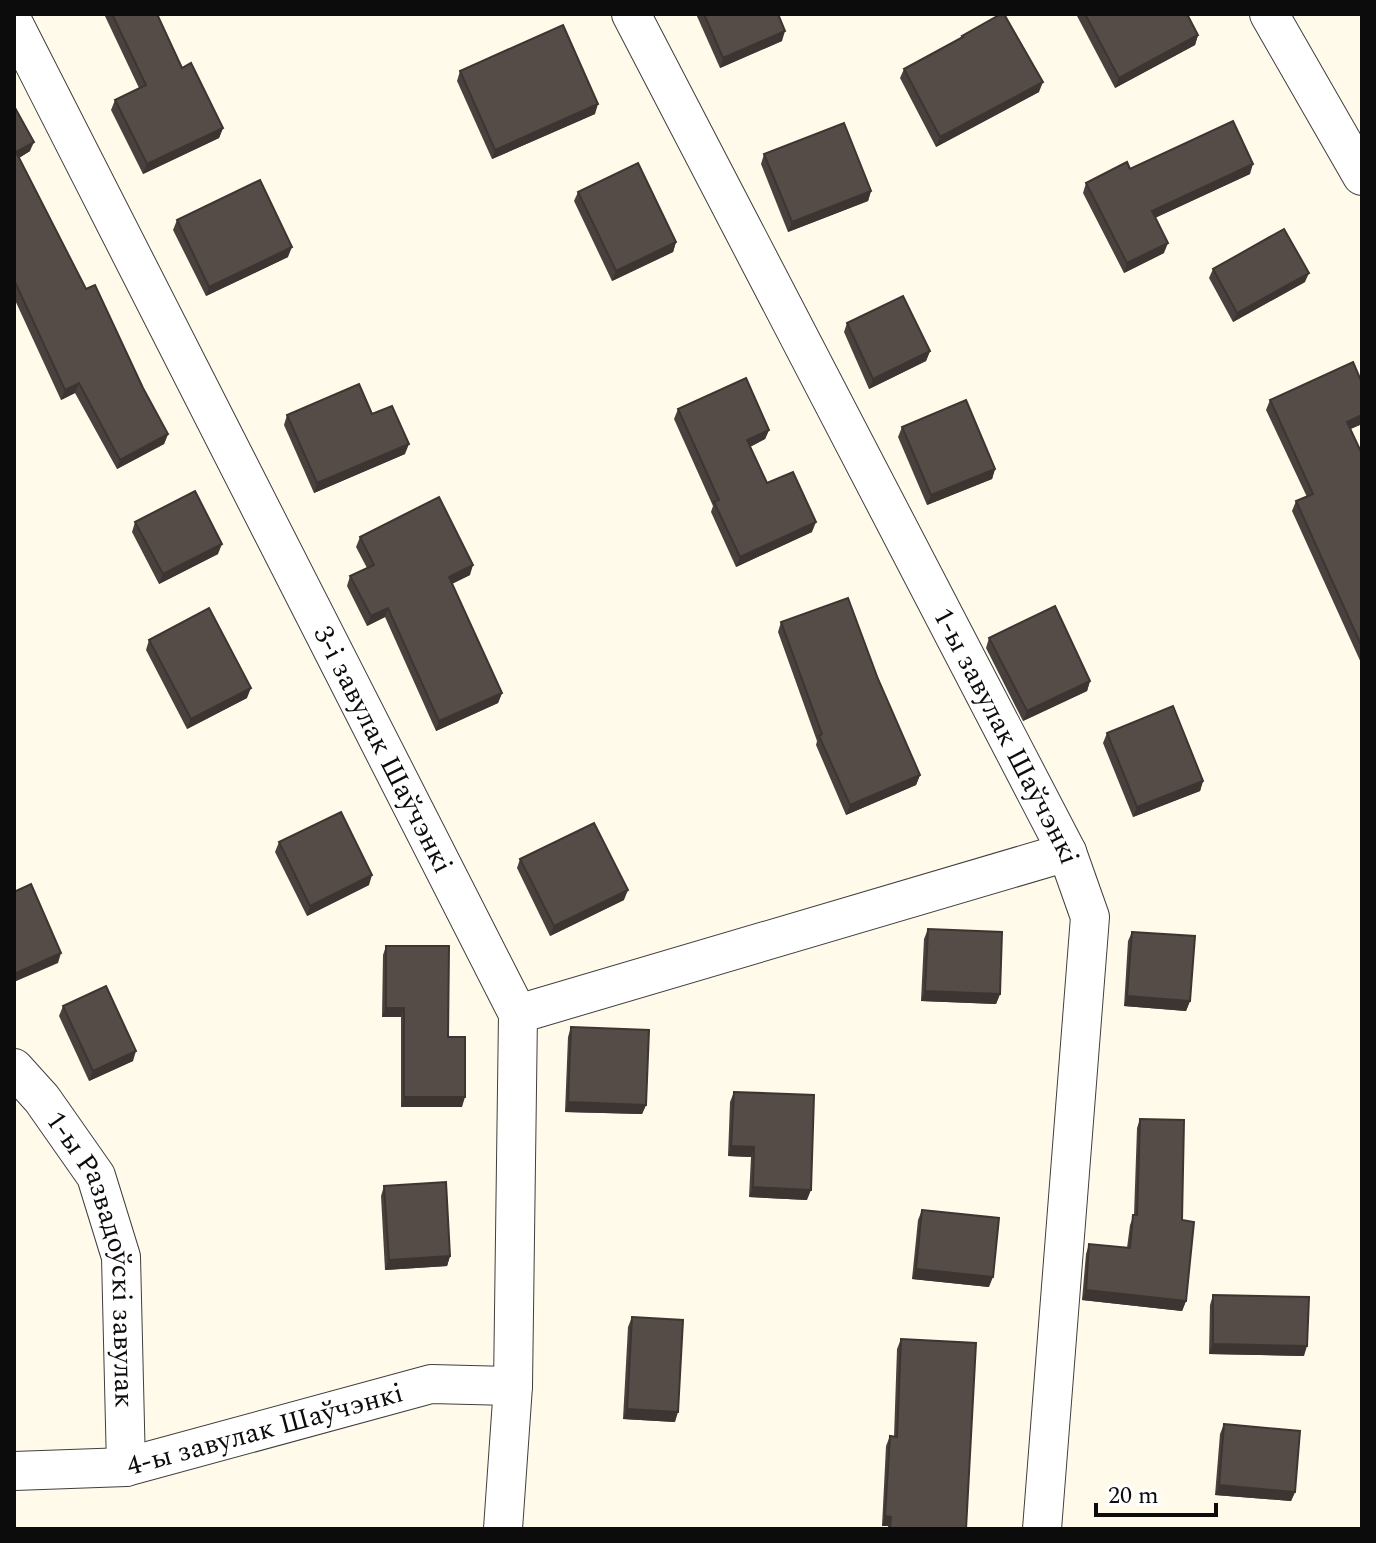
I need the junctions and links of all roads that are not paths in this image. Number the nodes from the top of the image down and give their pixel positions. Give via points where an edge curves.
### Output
1 (631, 14) edge
2 (1269, 14) edge
3 (14, 24) edge
4 (1362, 176) edge
5 (1067, 852) junction
6 (518, 1014) junction
7 (14, 1068) edge
8 (513, 1386) junction
9 (126, 1467) junction
10 (14, 1471) edge
11 (503, 1529) edge
12 (1042, 1529) edge

1 - 5 street, 1-ы завулак Шаўчэнкі
2 - 4 street
3 - 6 street, 3-і завулак Шаўчэнкі
5 - 6 street
5 - 12 street, 1-ы завулак Шаўчэнкі via 1090,917
6 - 8 street, 3-і завулак Шаўчэнкі
7 - 9 street, 1-ы Развадоўскі завулак via 96,1176 121,1257
8 - 9 street, 4-ы завулак Шаўчэнкі via 431,1384
8 - 11 street, 3-і завулак Шаўчэнкі
9 - 10 street, 4-ы завулак Шаўчэнкі

